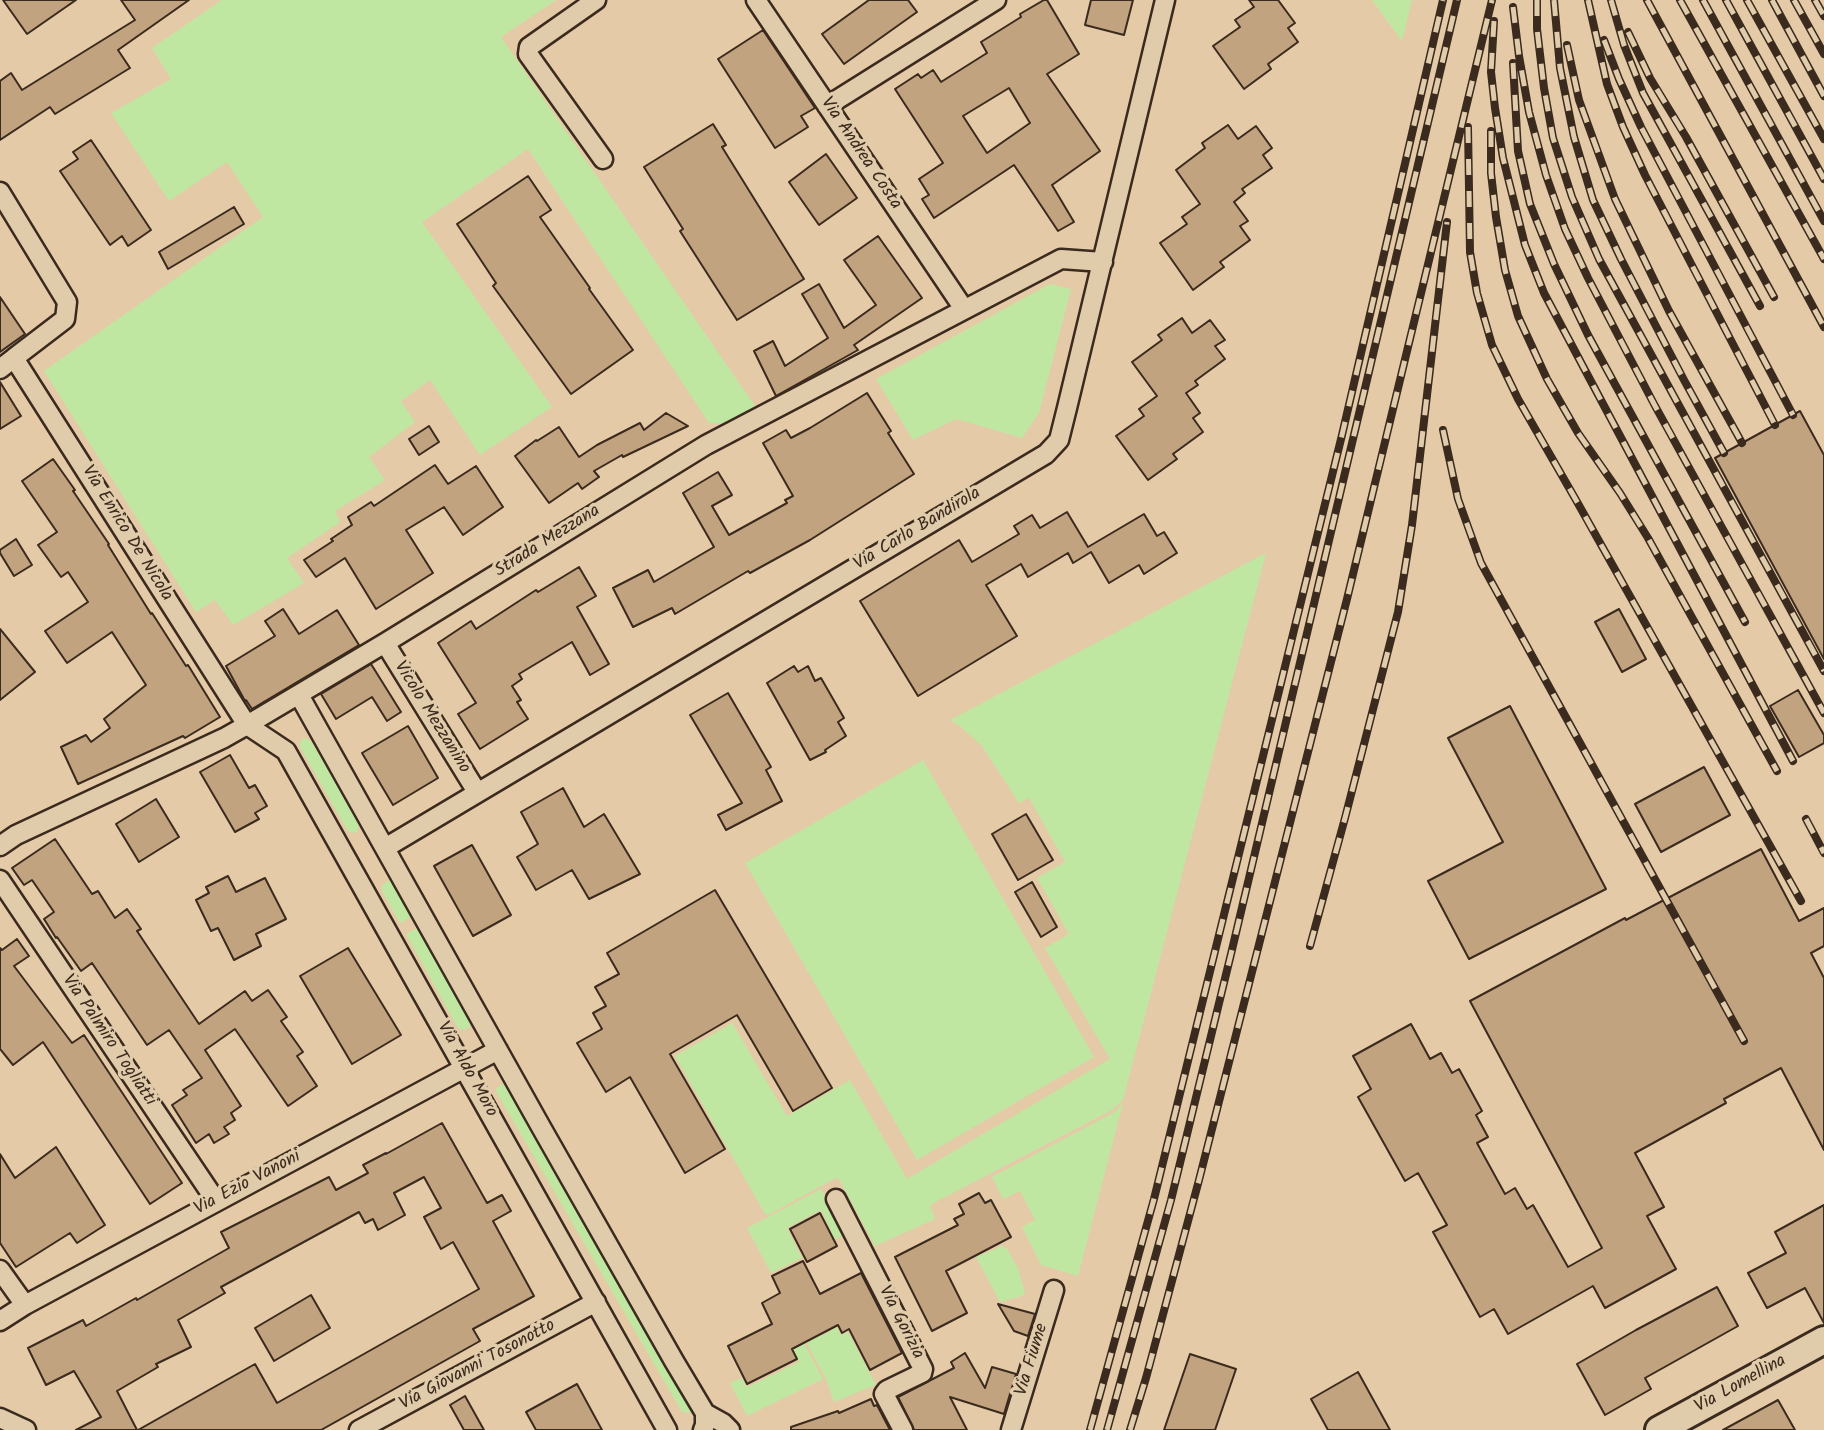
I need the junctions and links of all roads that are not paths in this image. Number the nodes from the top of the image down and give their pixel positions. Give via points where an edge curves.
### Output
1 (596, 0) edge
2 (756, 0) edge
3 (996, 0) edge
4 (1165, 0) edge
5 (827, 106) junction
6 (603, 159) dead end
7 (0, 192) edge
8 (1103, 262) junction
9 (964, 309) junction
10 (7, 364) edge
11 (386, 643) junction
12 (299, 695) junction
13 (247, 725) junction
14 (477, 792) junction
15 (0, 846) edge
16 (385, 848) junction
17 (0, 880) edge
18 (498, 1049) junction
19 (465, 1068) junction
20 (836, 1199) dead end
21 (216, 1202) junction
22 (0, 1270) edge
23 (1054, 1290) dead end
24 (596, 1302) junction
25 (25, 1305) junction
26 (0, 1321) edge
27 (1824, 1340) edge
28 (0, 1411) edge
29 (704, 1422) edge
30 (14, 1424) edge
31 (359, 1430) edge
32 (667, 1430) edge
33 (730, 1430) edge
34 (903, 1430) edge
35 (1011, 1430) edge
36 (1658, 1430) edge

1 - 6 street via 529,47 528,54
2 - 5 street, Via Andrea Costa
3 - 5 street
4 - 8 street, Via Carlo Bandirola
5 - 9 street, Via Andrea Costa
7 - 10 street via 67,302 65,319
8 - 9 street, Strada Mezzana via 1061,259
8 - 14 street, Via Carlo Bandirola via 1059,440 1046,454
9 - 11 street, Strada Mezzana via 706,445
10 - 13 street, Via Enrico De Nicola
11 - 12 street, Strada Mezzana
11 - 14 street, Vicolo Mezzanino
12 - 13 street, Strada Mezzana
12 - 16 street
13 - 15 street, Strada Mezzana
13 - 19 street, Via Aldo Moro via 286,751
14 - 16 street, Via Carlo Bandirola
16 - 18 street
17 - 21 street, Via Palmiro Togliatti
18 - 19 street, Via Ezio Vanoni
18 - 29 street
19 - 21 street, Via Ezio Vanoni
19 - 24 street, Via Aldo Moro
20 - 34 street, Via Gorizia via 923,1369 884,1394
21 - 25 street, Via Ezio Vanoni
22 - 25 street
23 - 35 street, Via Fiume
24 - 31 street, Via Giovanni Tosonotto
24 - 32 street, Via Aldo Moro
25 - 26 street, Via Ezio Vanoni
27 - 36 main road, Via Lomellina
28 - 30 street
29 - 33 street via 723,1423

